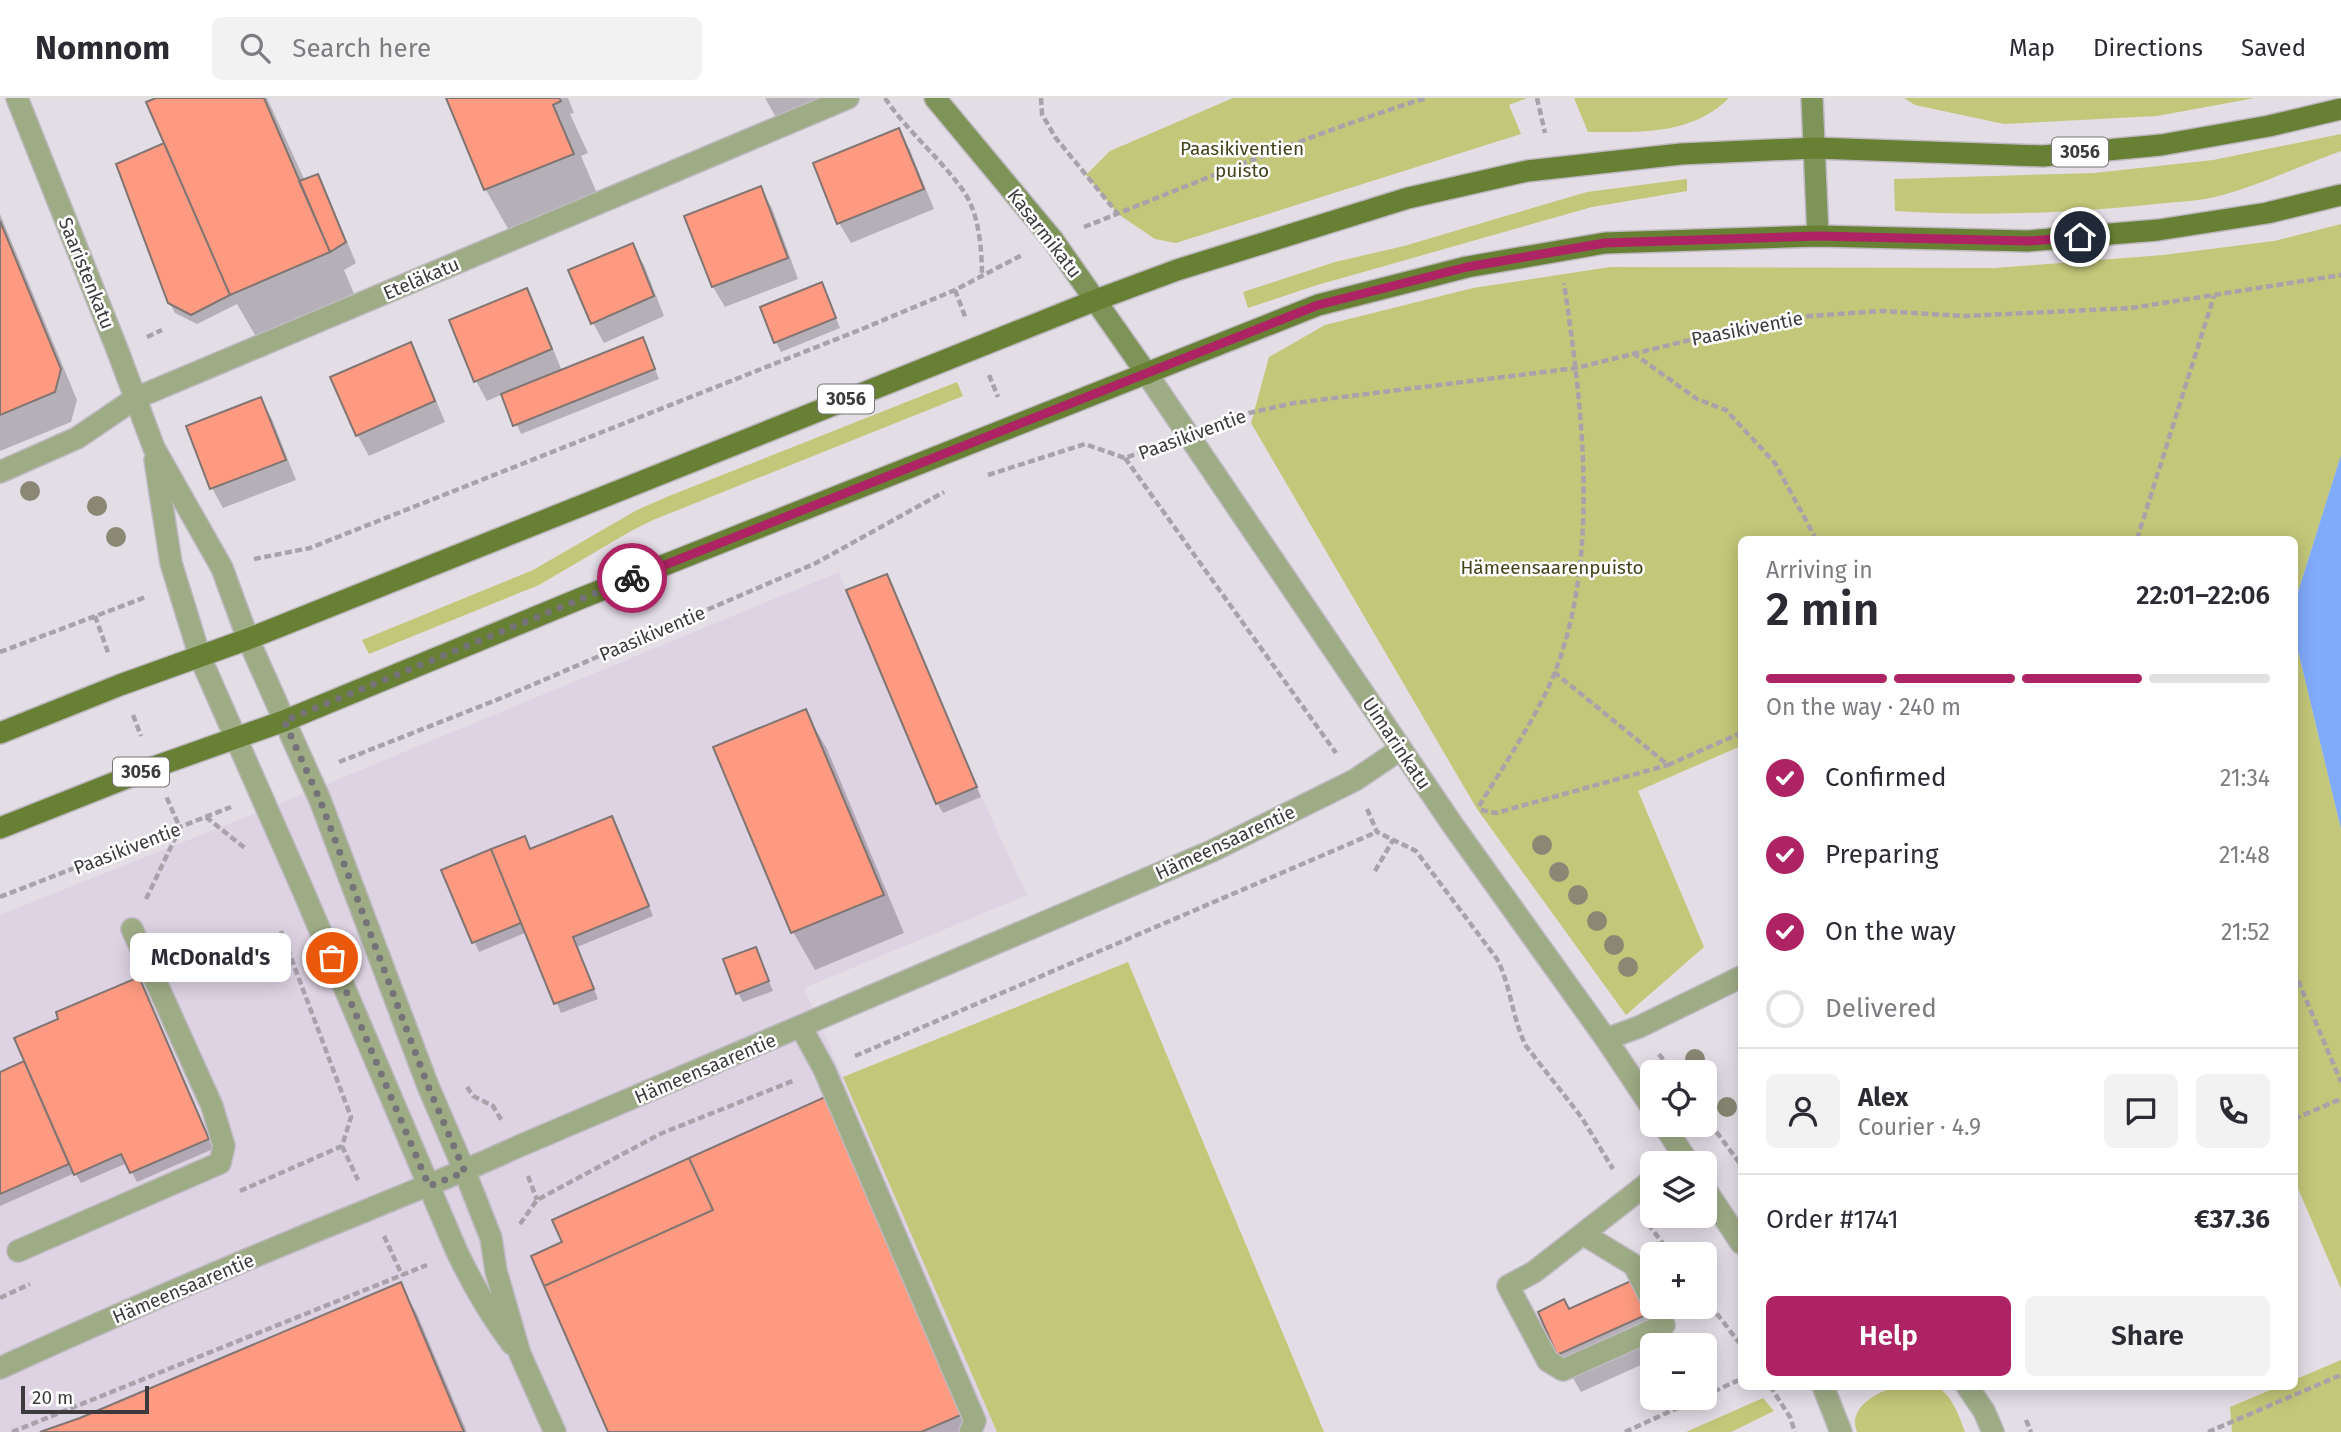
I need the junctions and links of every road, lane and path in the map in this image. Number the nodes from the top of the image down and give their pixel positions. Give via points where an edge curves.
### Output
1 (17, 98) edge
2 (848, 98) edge
3 (885, 98) edge
4 (935, 98) edge
5 (1041, 98) edge
6 (1426, 98) edge
7 (1537, 98) edge
8 (1812, 98) edge
9 (2341, 109) edge
10 (1545, 133) dead end
11 (1815, 148) junction
12 (2341, 195) edge
13 (1118, 214) junction
14 (1818, 236) junction
15 (1053, 240) junction
16 (2341, 275) edge
17 (982, 277) junction
18 (1564, 282) dead end
19 (2214, 296) junction
20 (1096, 300) junction
21 (1633, 353) junction
22 (1577, 368) junction
23 (1147, 374) junction
24 (136, 398) junction
25 (1188, 436) junction
26 (154, 449) junction
27 (1125, 458) junction
28 (0, 472) edge
29 (979, 478) dead end
30 (945, 491) dead end
31 (1814, 536) edge
32 (2138, 536) edge
33 (222, 568) junction
34 (176, 585) junction
35 (95, 616) junction
36 (248, 639) junction
37 (0, 652) edge
38 (200, 657) junction
39 (1554, 672) junction
40 (120, 685) junction
41 (284, 721) junction
42 (0, 733) edge
43 (1738, 734) edge
44 (236, 738) junction
45 (1401, 748) junction
46 (1668, 765) junction
47 (154, 767) junction
48 (309, 774) junction
49 (1355, 780) junction
50 (261, 795) junction
51 (205, 817) junction
52 (1452, 824) junction
53 (0, 828) edge
54 (180, 828) junction
55 (1377, 832) junction
56 (1393, 841) junction
57 (1416, 851) junction
58 (249, 857) dead end
59 (1375, 871) dead end
60 (0, 897) edge
61 (132, 929) joint
62 (1738, 978) edge
63 (2298, 980) edge
64 (801, 1027) junction
65 (1606, 1039) junction
66 (824, 1069) junction
67 (2341, 1082) edge
68 (1640, 1090) edge
69 (2341, 1099) edge
70 (2298, 1117) edge
71 (1717, 1133) edge
72 (1738, 1161) edge
73 (465, 1172) junction
74 (429, 1186) junction
75 (1640, 1189) edge
76 (1630, 1197) junction
77 (1717, 1206) edge
78 (1583, 1234) junction
79 (491, 1238) junction
80 (1738, 1238) edge
81 (1663, 1242) edge
82 (18, 1251) dead end
83 (457, 1252) junction
84 (1640, 1277) edge
85 (1717, 1314) edge
86 (1661, 1319) edge
87 (1738, 1341) edge
88 (520, 1354) junction
89 (0, 1368) edge
90 (2341, 1375) edge
91 (1738, 1380) edge
92 (1717, 1390) edge
93 (1773, 1390) edge
94 (1830, 1390) edge
95 (1970, 1390) edge
96 (1673, 1410) edge
97 (33, 1424) junction
98 (12, 1432) edge
99 (24, 1432) edge
100 (555, 1432) edge
101 (970, 1432) edge
102 (1625, 1432) edge
103 (1795, 1432) edge
104 (1841, 1432) edge
105 (1993, 1432) edge
106 (2208, 1432) edge

1 - 24 street, Saaristenkatu
2 - 24 street, Eteläkatu
3 - 17 path via 964,191 977,225
4 - 15 street, Kasarmikatu
5 - 13 path via 1042,114 1055,137
6 - 13 path via 1356,120
7 - 10 path
8 - 11 street
9 - 11 main road, 3056 via 2161,145 2043,156
11 - 14 street
11 - 20 main road, 3056 via 1681,154 1527,171 1408,198
12 - 14 main road, 3056 via 2267,213 2158,230 2028,241
13 - 15 path
14 - 23 main road, 3056 via 1605,243 1467,267 1318,305
15 - 17 path
15 - 20 street, Kasarmikatu
16 - 19 path, Paasikiventie
17 - 33 path via 310,548
18 - 22 path
19 - 21 path, Paasikiventie via 2131,308 1965,316 1881,311 1779,318
19 - 32 path
20 - 23 street, Kasarmikatu
20 - 36 main road, 3056
21 - 22 path, Paasikiventie
21 - 31 path via 1697,399 1726,410 1775,463
22 - 25 path, Paasikiventie via 1294,403 1249,413
22 - 39 path via 1583,470 1581,552 1573,614
23 - 25 street, Uimarinkatu
23 - 41 main road, 3056 via 607,587
24 - 26 street, Saaristenkatu
24 - 28 street, Eteläkatu via 77,438
25 - 27 path, Paasikiventie
25 - 45 street, Uimarinkatu
26 - 33 street, Saaristenkatu
26 - 34 street, Saaristenkatu
27 - 29 path, Paasikiventie via 1085,443
27 - 49 path
30 - 48 path, Paasikiventie via 816,563
33 - 36 street, Saaristenkatu
34 - 35 path
34 - 38 street, Saaristenkatu
35 - 37 path
35 - 40 path
36 - 38 main road
36 - 41 street, Saaristenkatu
38 - 40 main road
38 - 44 street, Saaristenkatu
39 - 46 path
39 - 46 path via 1477,809 1496,813
40 - 42 main road
40 - 47 path
41 - 44 main road, 3056
41 - 48 street, Saaristenkatu
43 - 46 path
44 - 47 main road, 3056
44 - 50 street, Saaristenkatu
45 - 49 street, Hämeensaarentie
45 - 52 street, Uimarinkatu
47 - 53 main road, 3056
47 - 54 path
48 - 73 street, Saaristenkatu
49 - 55 path
49 - 64 street, Hämeensaarentie via 1212,851
50 - 51 path, Paasikiventie
50 - 74 street, Saaristenkatu
51 - 54 path, Paasikiventie
51 - 58 path via 244,846
52 - 57 path
52 - 65 street, Uimarinkatu
54 - 60 path, Paasikiventie
54 - 61 path
55 - 56 path
55 - 66 path
56 - 57 path
56 - 59 path
57 - 76 path via 1497,959 1526,1046 1591,1131
61 - 82 street via 212,1106 224,1146 220,1163
62 - 65 street
63 - 67 path
64 - 66 street
64 - 73 street, Hämeensaarentie
65 - 68 street, Uimarinkatu
66 - 79 path via 660,1134 537,1200 517,1229
66 - 101 street via 975,1421
69 - 70 path
71 - 72 path
73 - 74 street, Hämeensaarentie
73 - 79 street, Saaristenkatu
74 - 83 street, Saaristenkatu
74 - 89 street, Hämeensaarentie
75 - 76 street
76 - 78 street
76 - 81 path
77 - 80 street
78 - 84 street via 1634,1265
78 - 86 street via 1508,1286 1548,1361 1563,1370 1664,1325
79 - 88 street, Saaristenkatu
83 - 88 street, Saaristenkatu via 494,1321
83 - 97 path
85 - 87 path
88 - 100 street
90 - 106 path
91 - 92 path
93 - 103 path
94 - 104 street
95 - 105 street
96 - 102 path
97 - 98 path
97 - 99 path

